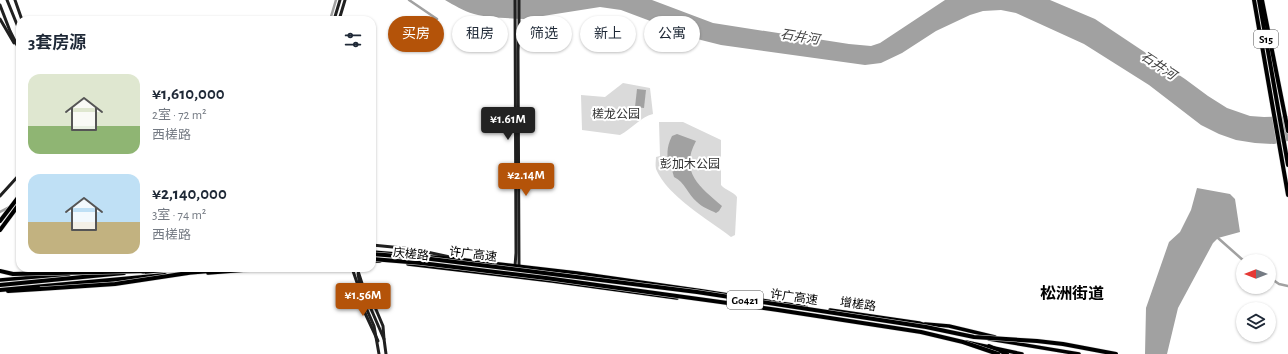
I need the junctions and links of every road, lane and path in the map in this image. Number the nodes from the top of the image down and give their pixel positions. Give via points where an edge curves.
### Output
1 (7, 0) edge
2 (15, 0) edge
3 (340, 0) edge
4 (345, 0) edge
5 (515, 0) edge
6 (519, 0) edge
7 (1254, 0) edge
8 (1261, 0) edge
9 (0, 5) edge
10 (21, 16) edge
11 (335, 16) edge
12 (340, 16) edge
13 (0, 18) edge
14 (16, 22) edge
15 (16, 43) edge
16 (16, 45) edge
17 (1275, 77) junction
18 (1288, 131) edge
19 (1288, 165) edge
20 (16, 178) edge
21 (1288, 194) edge
22 (0, 196) edge
23 (16, 199) edge
24 (16, 208) edge
25 (0, 221) edge
26 (0, 230) edge
27 (376, 246) edge
28 (376, 253) edge
29 (376, 253) edge
30 (456, 259) junction
31 (376, 260) edge
32 (376, 260) edge
33 (517, 266) junction
34 (0, 271) edge
35 (95, 272) edge
36 (145, 272) joint
37 (199, 272) edge
38 (225, 272) edge
39 (354, 272) edge
40 (355, 272) edge
41 (358, 272) edge
42 (358, 272) edge
43 (188, 273) junction
44 (518, 277) joint
45 (0, 280) edge
46 (0, 285) edge
47 (0, 291) edge
48 (6, 291) junction
49 (366, 302) junction
50 (919, 323) junction
51 (930, 326) junction
52 (926, 334) junction
53 (384, 339) junction
54 (378, 341) junction
55 (989, 346) junction
56 (1031, 347) junction
57 (379, 354) edge
58 (386, 354) edge
59 (998, 354) edge
60 (1007, 354) edge
61 (1022, 354) edge
62 (1078, 354) edge
63 (1116, 354) edge

1 - 14 main road
2 - 10 main road
3 - 11 main road
4 - 12 main road
5 - 33 main road
6 - 33 main road
7 - 21 highway, S15
8 - 17 highway
9 - 15 main road
13 - 16 main road
17 - 18 highway
17 - 19 highway
20 - 22 main road
23 - 25 highway
24 - 26 highway
27 - 30 main road via 421,250
28 - 30 main road, 庆槎路
29 - 63 highway, 许广高速 / G0421, bridge via 697,292 974,337 1044,342
30 - 33 main road, 庆槎路
31 - 44 main road, 庆槎路
32 - 59 highway, 许广高速 / G0421, bridge via 546,278 778,310 921,332 964,342
33 - 50 main road, 增槎路
34 - 36 highway, bridge via 13,274
35 - 45 main road
36 - 46 highway, bridge
37 - 43 highway
38 - 48 main road
39 - 54 main road via 359,288 358,298
40 - 49 main road, bridge
41 - 49 main road, bridge
42 - 53 main road via 360,285 369,293 383,326
43 - 47 highway, bridge
43 - 48 highway, bridge via 115,284
44 - 52 main road, 增槎路
47 - 48 main road
49 - 53 main road
49 - 54 main road
50 - 51 main road, 增槎路
50 - 56 main road via 953,327
51 - 52 main road via 931,332
51 - 56 main road, 增槎路 via 968,336
52 - 55 main road, 增槎路
53 - 58 main road
54 - 57 main road
55 - 60 highway
55 - 61 main road, 增槎路
56 - 62 main road, 增槎路

